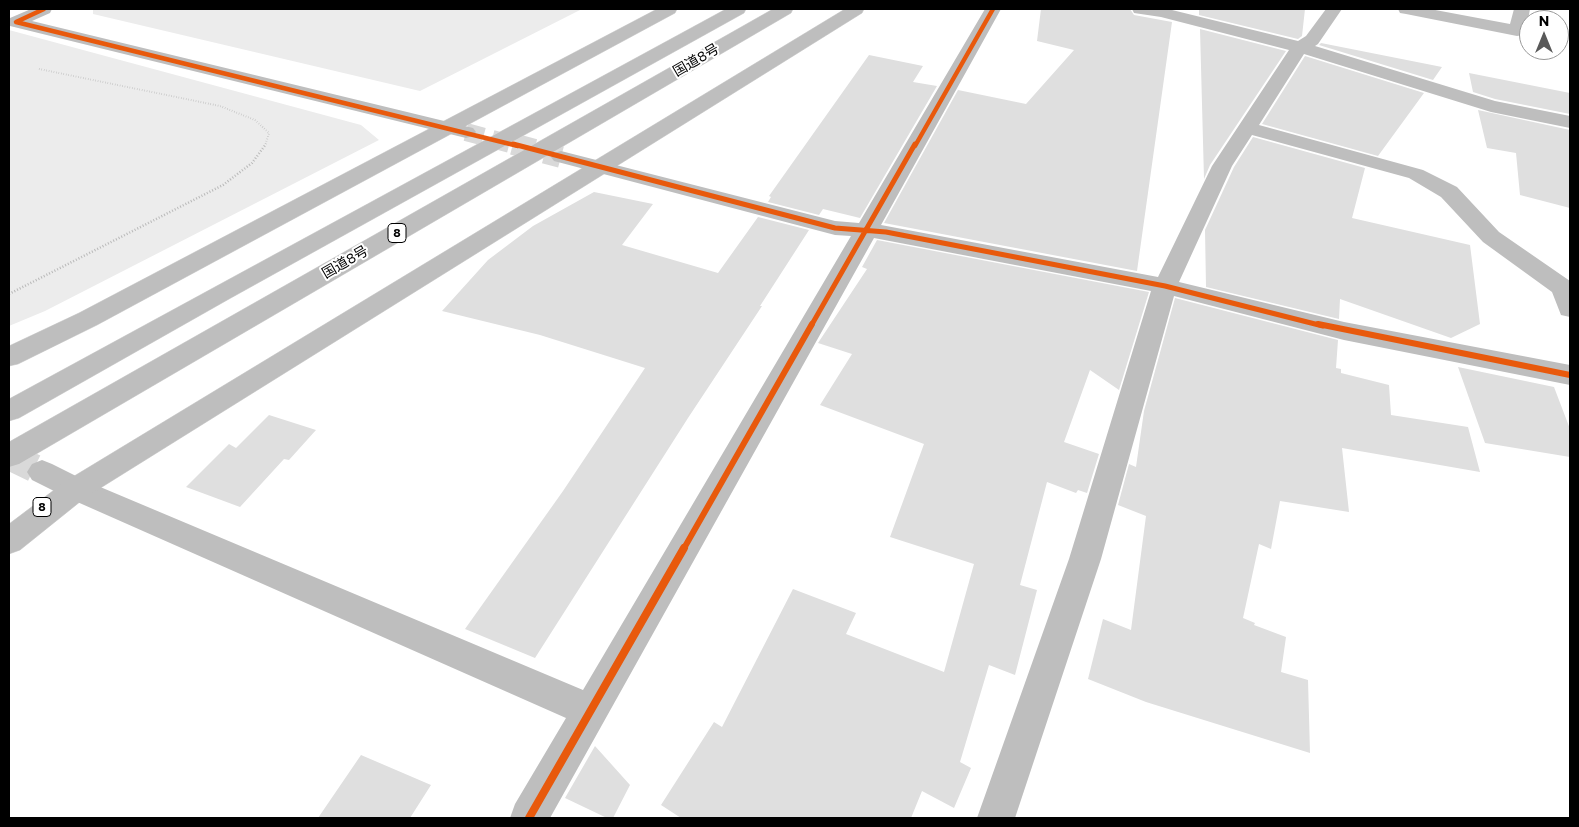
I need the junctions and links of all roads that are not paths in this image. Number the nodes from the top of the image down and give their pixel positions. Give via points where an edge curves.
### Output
1 (44, 9) edge
2 (669, 9) edge
3 (738, 9) edge
4 (785, 9) edge
5 (856, 9) edge
6 (1140, 9) edge
7 (1334, 9) edge
8 (1406, 9) edge
9 (1522, 9) edge
10 (987, 10) edge
11 (1300, 47) junction
12 (1570, 122) edge
13 (445, 127) junction
14 (1248, 128) junction
15 (466, 132) tunnel mouth
16 (561, 157) tunnel mouth
17 (597, 167) junction
18 (866, 230) junction
19 (1165, 286) junction
20 (1570, 309) edge
21 (9, 357) edge
22 (1570, 375) edge
23 (9, 411) edge
24 (9, 456) edge
25 (42, 472) tunnel mouth
26 (76, 489) junction
27 (9, 526) edge
28 (9, 541) edge
29 (592, 710) junction
30 (529, 818) edge
31 (996, 818) edge

1 - 13 main road via 16,22
2 - 13 main road
3 - 23 main road, 国道8号 / 8
4 - 24 main road, 国道8号 / 8
5 - 17 main road
6 - 11 main road
7 - 11 main road via 1312,40
8 - 9 main road via 1517,31
10 - 18 main road
11 - 12 main road via 1492,106
11 - 14 main road
13 - 15 main road
13 - 21 main road via 88,319
14 - 19 main road via 1222,166
14 - 20 main road via 1416,174 1449,192 1491,237 1563,288
16 - 17 main road
17 - 18 main road via 835,228
17 - 26 main road
18 - 19 main road
18 - 29 main road
19 - 22 main road via 1344,331
19 - 31 main road via 1085,558
25 - 26 main road
26 - 27 main road, 8
26 - 28 main road
26 - 29 main road
29 - 30 main road

